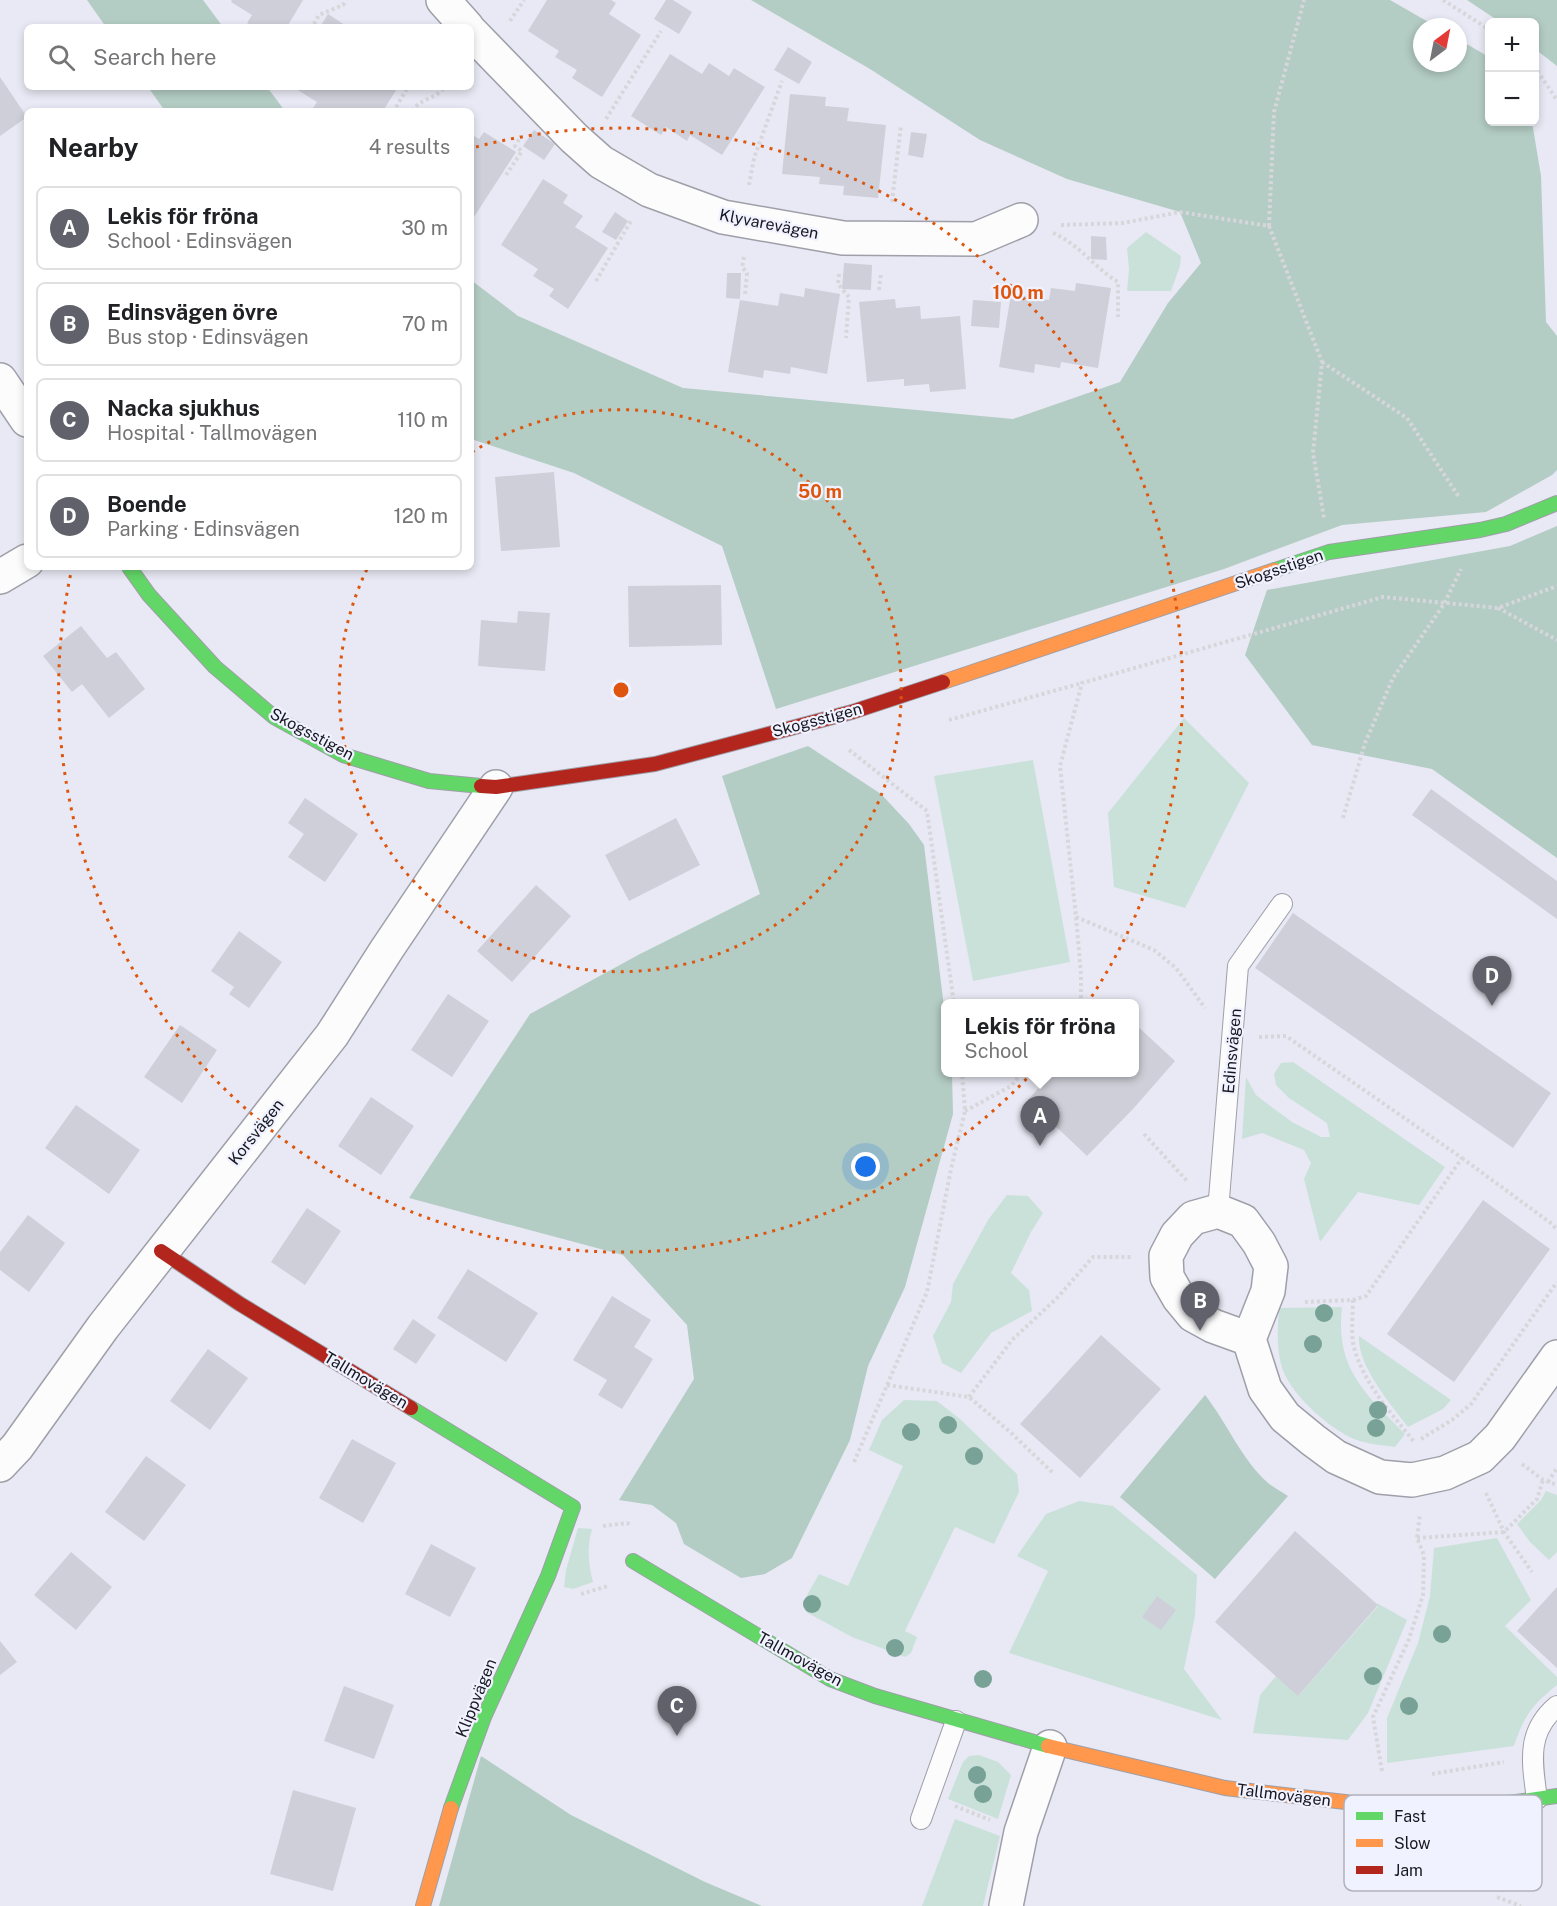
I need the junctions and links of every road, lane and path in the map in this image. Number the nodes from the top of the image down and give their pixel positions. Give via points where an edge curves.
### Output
1 (346, 0) edge
2 (443, 0) edge
3 (1304, 0) edge
4 (1443, 0) edge
5 (314, 24) dead end
6 (464, 24) edge
7 (1485, 27) edge
8 (661, 31) dead end
9 (474, 35) edge
10 (1538, 72) edge
11 (782, 81) dead end
12 (406, 90) edge
13 (442, 90) edge
14 (1557, 100) edge
15 (396, 107) dead end
16 (414, 108) edge
17 (901, 125) dead end
18 (602, 126) dead end
19 (650, 190) junction
20 (747, 192) dead end
21 (891, 213) dead end
22 (1035, 225) joint
23 (1061, 225) dead end
24 (1269, 226) junction
25 (843, 238) junction
26 (596, 281) dead end
27 (1119, 316) dead end
28 (846, 338) dead end
29 (1322, 362) junction
30 (0, 380) edge
31 (24, 416) edge
32 (1557, 504) edge
33 (1480, 530) junction
34 (1329, 552) junction
35 (24, 563) edge
36 (131, 570) edge
37 (0, 577) edge
38 (1557, 586) edge
39 (1444, 604) junction
40 (1498, 608) junction
41 (1557, 639) edge
42 (1082, 683) junction
43 (948, 721) dead end
44 (859, 746) dead end
45 (496, 787) junction
46 (1343, 818) dead end
47 (1282, 904) dead end
48 (1076, 917) junction
49 (953, 999) edge
50 (1081, 999) edge
51 (1200, 1001) dead end
52 (1254, 1038) dead end
53 (962, 1077) edge
54 (1019, 1077) edge
55 (965, 1111) junction
56 (1144, 1134) dead end
57 (1462, 1158) junction
58 (1190, 1184) dead end
59 (1218, 1211) junction
60 (1557, 1230) edge
61 (161, 1251) junction
62 (1124, 1257) dead end
63 (1557, 1282) edge
64 (1353, 1300) junction
65 (1297, 1302) dead end
66 (1249, 1339) junction
67 (1557, 1357) edge
68 (887, 1385) junction
69 (969, 1397) junction
70 (1415, 1443) junction
71 (1409, 1446) dead end
72 (854, 1462) dead end
73 (1519, 1462) dead end
74 (0, 1465) edge
75 (1557, 1468) edge
76 (1053, 1473) dead end
77 (1546, 1481) junction
78 (1557, 1485) edge
79 (1484, 1490) dead end
80 (1421, 1504) dead end
81 (573, 1507) joint
82 (601, 1526) dead end
83 (637, 1528) dead end
84 (1504, 1532) junction
85 (1417, 1538) junction
86 (633, 1561) dead end
87 (1532, 1572) dead end
88 (1557, 1706) edge
89 (956, 1721) junction
90 (1050, 1747) junction
91 (1532, 1758) junction
92 (1427, 1775) dead end
93 (1383, 1778) dead end
94 (1537, 1795) edge
95 (929, 1796) junction
96 (1557, 1796) edge
97 (1542, 1798) edge
98 (1344, 1802) edge
99 (921, 1819) dead end
100 (997, 1822) dead end
101 (1497, 1897) dead end
102 (423, 1906) edge
103 (1006, 1906) edge
104 (1521, 1906) edge

1 - 5 path via 319,15
2 - 6 street
3 - 24 path via 1274,112
4 - 7 path
8 - 18 path
9 - 19 street, Klyvarevägen via 601,162
10 - 14 path
11 - 20 path via 754,158
12 - 15 path
13 - 16 path
17 - 21 path
19 - 25 street, Klyvarevägen via 723,217
19 - 26 path
22 - 25 street, Klyvarevägen via 976,239
22 - 27 path via 1070,243 1118,282
23 - 24 path via 1123,223 1180,212
24 - 29 path
25 - 28 path via 838,284 849,297
29 - 33 path via 1407,418
29 - 34 path via 1313,453
30 - 31 street
32 - 33 street, Skogsstigen
33 - 34 street, Skogsstigen
33 - 39 path
34 - 45 street, Skogsstigen via 852,712 655,764
35 - 37 street
36 - 45 street, Skogsstigen via 214,667 274,717 343,755 429,781
38 - 40 path
39 - 40 path
39 - 42 path via 1383,597
39 - 46 path via 1393,678 1365,743
40 - 41 path
42 - 43 path
42 - 48 path via 1060,766
44 - 49 path via 848,749 927,811
45 - 61 street, Korsvägen via 332,1035
47 - 59 lane, Edinsvägen via 1238,966
48 - 50 path
48 - 51 path via 1154,950 1176,968
52 - 57 path via 1287,1036
53 - 55 path
54 - 55 path via 1011,1086
55 - 68 path via 927,1292
56 - 58 path
57 - 60 path
57 - 64 path via 1366,1296
59 - 66 street via 1243,1221 1271,1266 1268,1291
59 - 66 street via 1193,1218 1177,1235 1166,1256 1167,1277 1193,1315
61 - 74 street, Korsvägen
61 - 81 street, Tallmovägen via 240,1304
62 - 69 path via 1093,1257 1057,1299 1012,1340
63 - 70 path via 1471,1404
64 - 65 path
64 - 70 path via 1353,1341 1359,1364
66 - 67 street via 1265,1389 1285,1417 1336,1456 1380,1476 1412,1480 1445,1473 1480,1457 1500,1437
68 - 69 path
68 - 72 path
69 - 76 path
70 - 71 path
73 - 77 path
75 - 77 path
77 - 78 path
77 - 84 path via 1537,1499
79 - 84 path
80 - 85 path
81 - 102 street, Klippvägen via 548,1576 484,1717 444,1829
82 - 83 path via 627,1522
84 - 85 path
84 - 87 path
85 - 93 path via 1424,1555 1423,1594 1409,1639 1373,1717
86 - 89 street, Tallmovägen via 830,1678
88 - 91 lane via 1542,1721
89 - 90 street, Tallmovägen
89 - 95 lane
90 - 98 street, Tallmovägen via 1225,1788
90 - 103 street via 1021,1832
91 - 92 path
91 - 94 lane
95 - 99 lane
95 - 100 path
96 - 97 street, Tallmovägen
101 - 104 path

